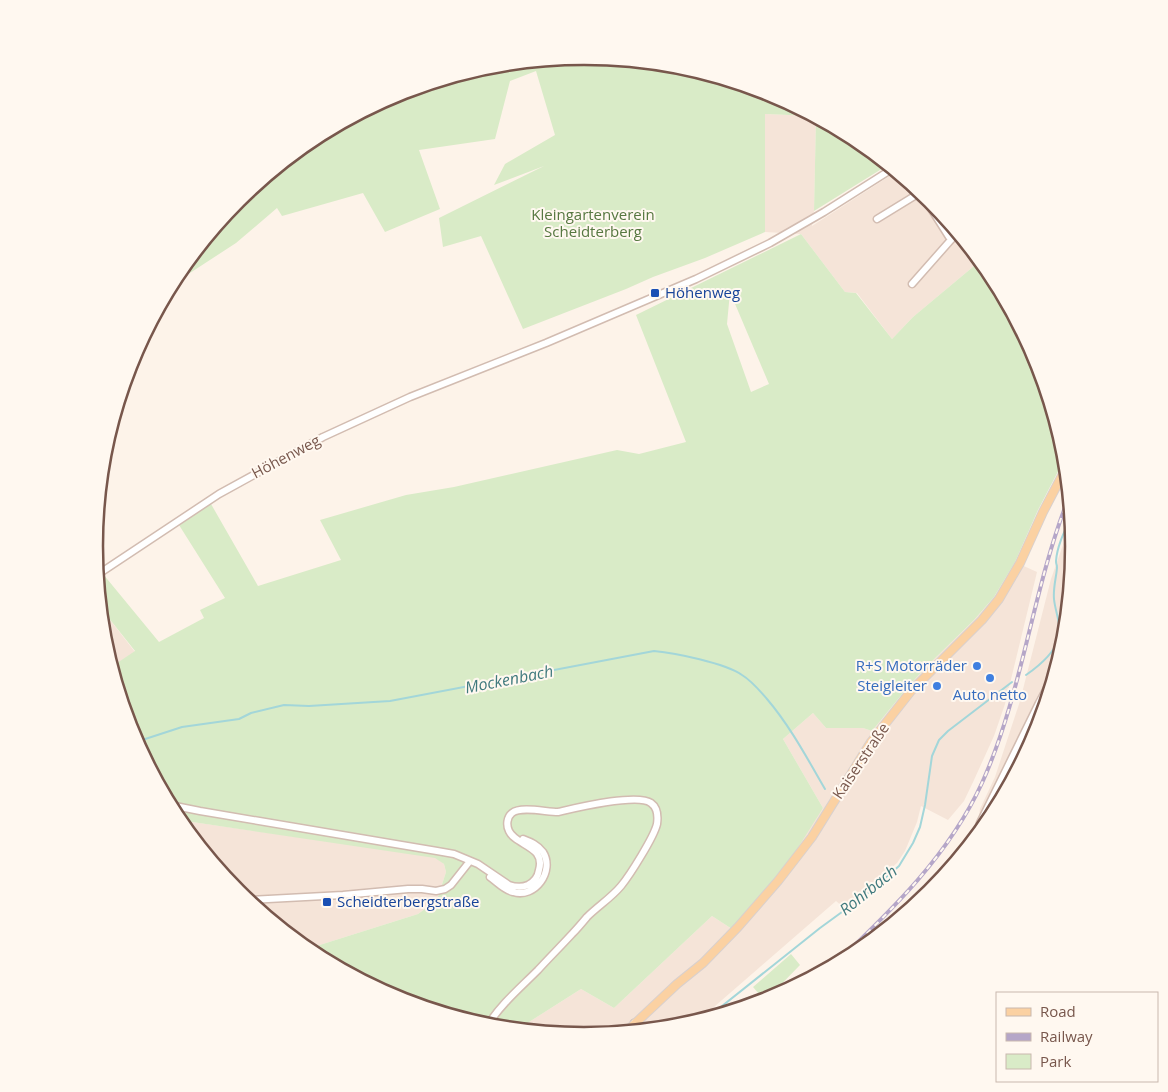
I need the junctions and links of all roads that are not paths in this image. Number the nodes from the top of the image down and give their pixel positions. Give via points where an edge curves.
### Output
1 (887, 172) edge
2 (914, 196) edge
3 (877, 219) dead end
4 (940, 222) edge
5 (953, 238) edge
6 (951, 240) junction
7 (912, 284) dead end
8 (1060, 479) edge
9 (104, 570) edge
10 (1036, 710) edge
11 (181, 807) edge
12 (988, 807) edge
13 (470, 861) junction
14 (258, 899) edge
15 (492, 1018) edge
16 (634, 1023) edge

1 - 9 street, Höhenweg via 770,243 696,279 410,396 323,436 219,494
2 - 3 street
4 - 6 street
5 - 6 street
6 - 7 street
8 - 16 main road, Kaiserstraße via 999,599 911,691 883,726 812,837 778,880 703,963
10 - 12 street
11 - 13 street via 454,854
13 - 14 street via 451,885 436,891 422,889
13 - 15 street via 515,887 524,886 537,876 540,866 532,848 509,831 511,814 518,810 558,812 645,800 657,811 654,832 623,884 587,917

